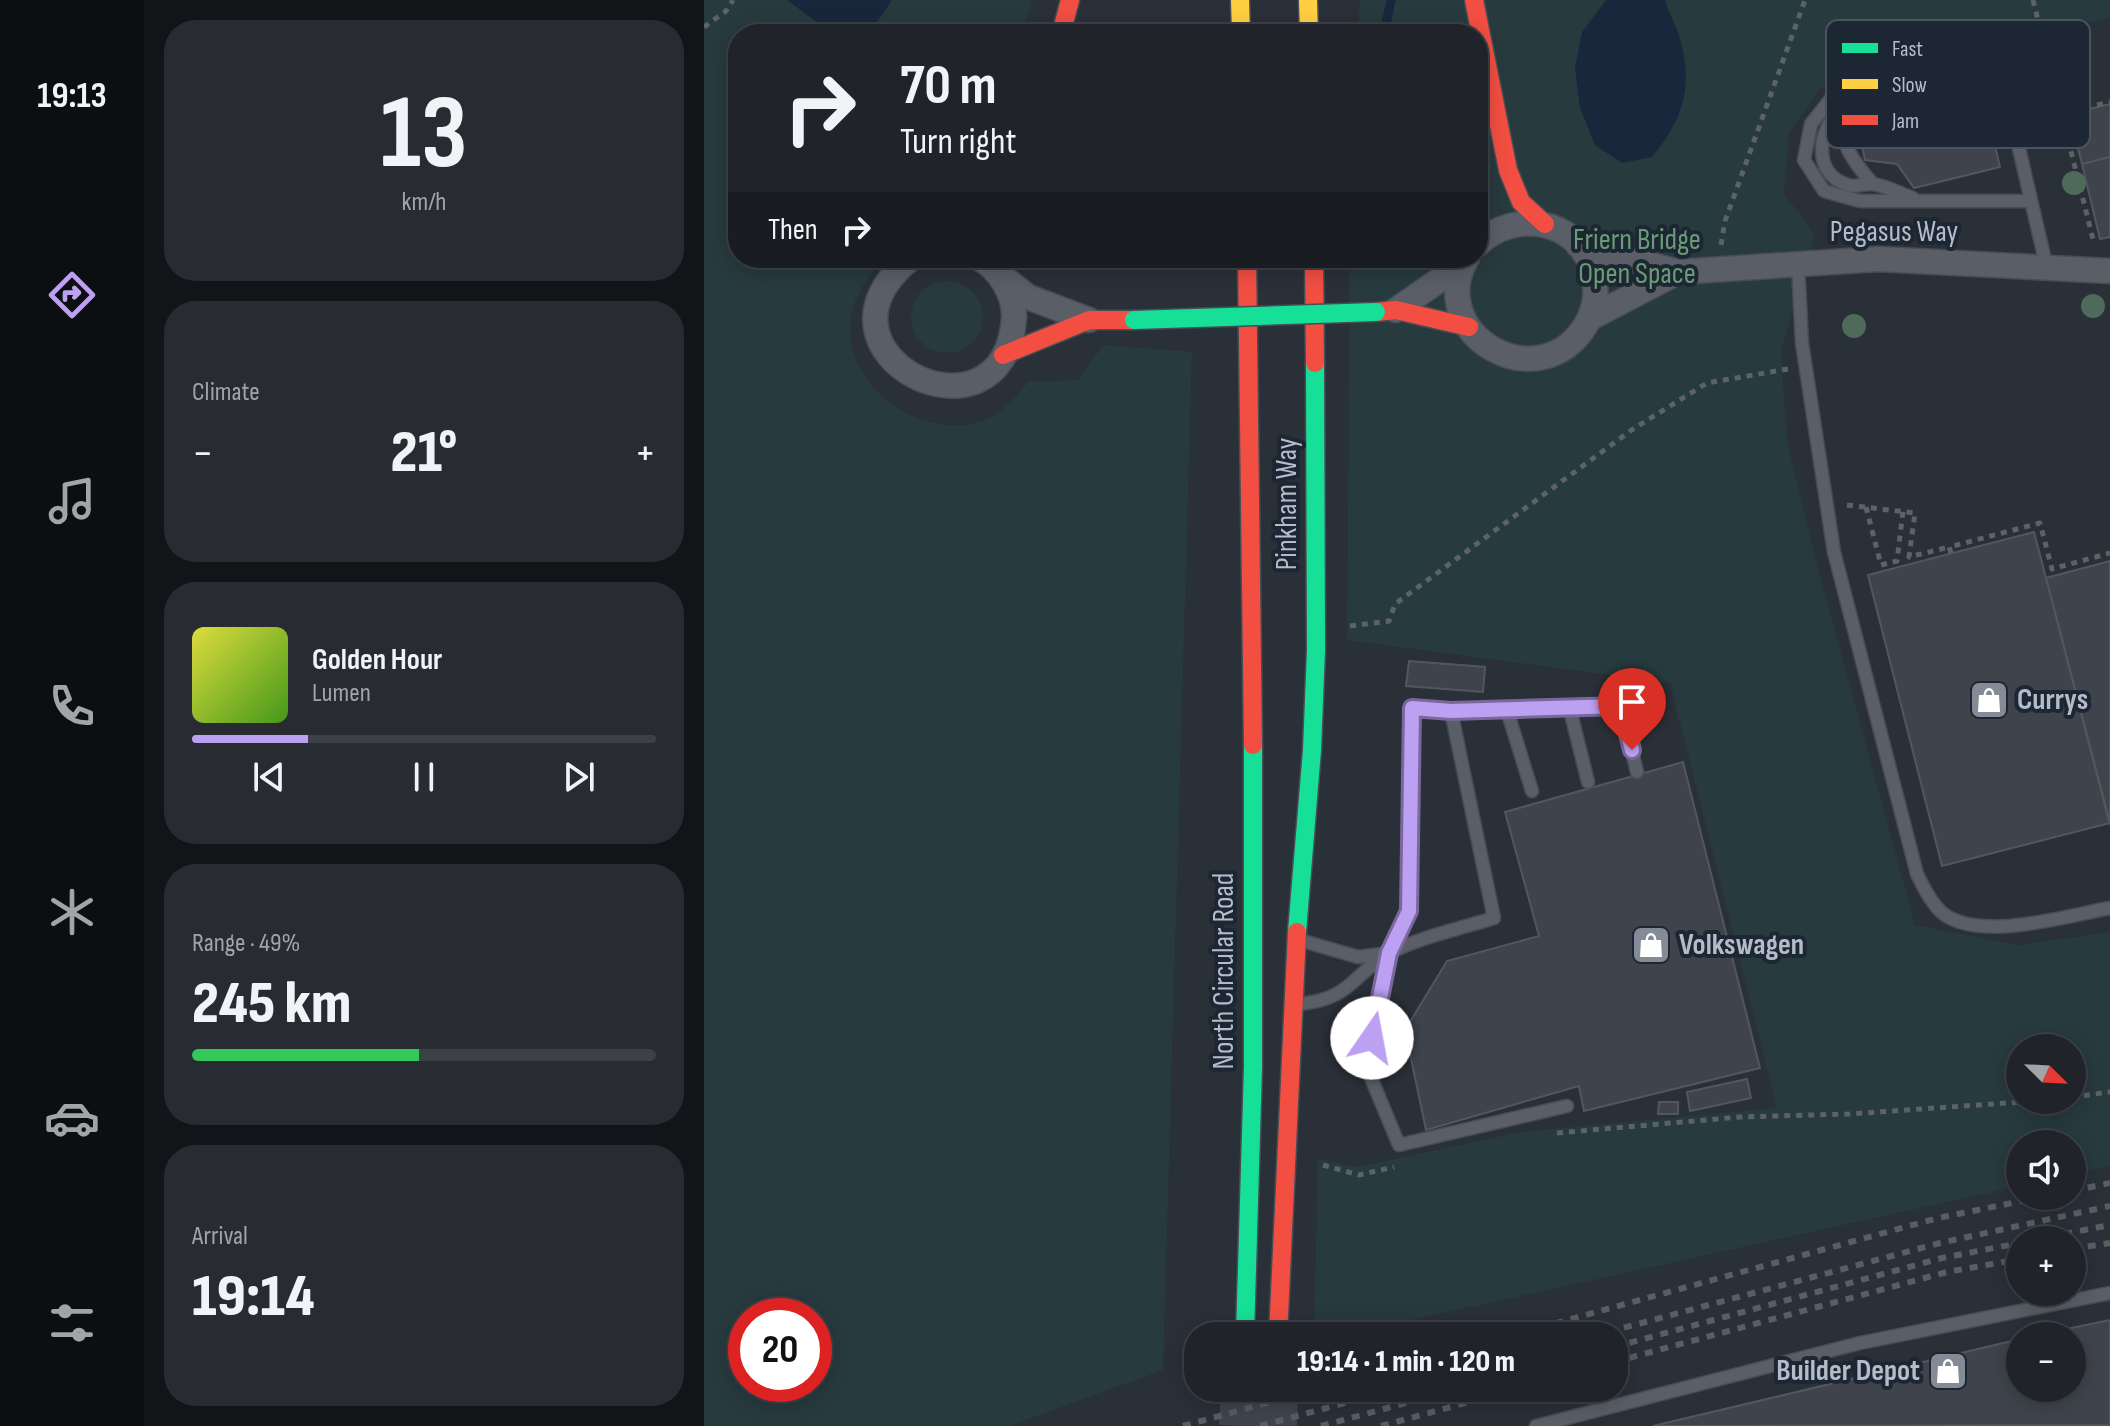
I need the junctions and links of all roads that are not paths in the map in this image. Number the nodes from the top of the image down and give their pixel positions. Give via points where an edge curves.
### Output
1 (1070, 0) edge
2 (1240, 0) edge
3 (1308, 0) edge
4 (1474, 0) edge
5 (1064, 24) edge
6 (1241, 24) edge
7 (1309, 24) edge
8 (1479, 24) edge
9 (1488, 70) edge
10 (1826, 105) edge
11 (1826, 130) edge
12 (1849, 148) edge
13 (2019, 148) edge
14 (1873, 184) junction
15 (1921, 201) junction
16 (2031, 201) junction
17 (1545, 224) junction
18 (1488, 234) edge
19 (1578, 245) junction
20 (1798, 265) junction
21 (899, 268) edge
22 (990, 268) edge
23 (992, 268) edge
24 (1247, 268) edge
25 (1314, 268) edge
26 (1450, 268) edge
27 (1465, 268) edge
28 (2047, 269) junction
29 (2106, 271) edge
30 (1678, 272) junction
31 (1386, 311) junction
32 (1590, 318) junction
33 (1089, 320) junction
34 (1469, 327) junction
35 (1003, 355) junction
36 (1252, 606) joint
37 (1569, 706) junction
38 (1506, 707) junction
39 (1451, 711) junction
40 (1637, 772) dead end
41 (1588, 782) dead end
42 (1532, 791) dead end
43 (2110, 908) edge
44 (1296, 939) junction
45 (1389, 953) junction
46 (1293, 1005) junction
47 (1567, 1106) dead end
48 (2110, 1293) edge
49 (1246, 1322) edge
50 (1279, 1322) edge
51 (1536, 1426) edge

1 - 5 main road
2 - 6 main road
3 - 7 main road
4 - 8 main road
9 - 17 main road via 1508,170 1521,202
10 - 15 lane via 1811,124 1804,160 1824,191 1860,201
11 - 14 lane via 1820,153 1825,166 1851,187
12 - 14 lane
13 - 16 lane
14 - 15 lane
15 - 16 lane
16 - 28 lane
17 - 18 street via 1513,223
17 - 19 street
19 - 30 street, Pegasus Way
19 - 32 street via 1595,282
20 - 28 street, Pegasus Way via 1878,259
20 - 30 street, Pegasus Way
20 - 43 lane via 1806,366 1834,552 1917,874 1944,914 1969,925 1997,927
21 - 35 street via 877,308 884,348 896,365 912,378 951,386 980,376
22 - 35 street via 1009,292 1014,313
23 - 33 street via 1028,297
24 - 36 main road, Pinkham Way
25 - 44 main road, Pinkham Way via 1316,650
26 - 31 street
27 - 34 street via 1458,288
28 - 29 street, Pegasus Way
30 - 32 street, Pegasus Way
31 - 33 main road, bridge
31 - 34 main road
32 - 34 street via 1572,342 1538,358 1504,356
33 - 35 main road
36 - 49 main road, North Circular Road via 1252,1178
37 - 38 lane
37 - 40 lane via 1621,706
37 - 41 lane
38 - 39 lane
38 - 42 lane
39 - 45 lane via 1412,708 1409,911
39 - 45 lane via 1494,918
44 - 45 lane via 1358,957
44 - 46 main road
45 - 46 lane via 1343,993 1325,1002
45 - 47 lane via 1366,1066 1399,1145
46 - 50 main road
48 - 51 lane via 1860,1343

